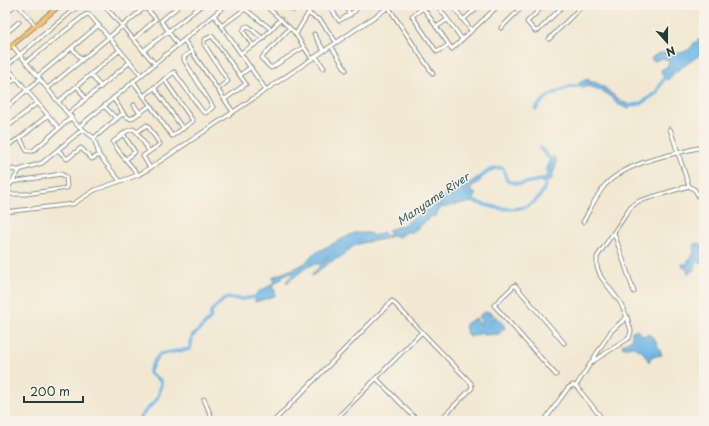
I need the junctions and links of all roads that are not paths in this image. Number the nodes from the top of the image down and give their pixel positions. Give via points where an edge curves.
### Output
1 (15, 5) edge
2 (18, 5) edge
3 (60, 5) edge
4 (104, 5) edge
5 (142, 5) edge
6 (180, 5) edge
7 (202, 5) edge
8 (226, 5) edge
9 (265, 5) edge
10 (287, 5) edge
11 (298, 5) edge
12 (313, 5) edge
13 (329, 5) edge
14 (345, 5) edge
15 (360, 5) edge
16 (392, 5) edge
17 (437, 5) edge
18 (452, 5) edge
19 (468, 5) edge
20 (480, 5) edge
21 (499, 5) edge
22 (524, 5) edge
23 (544, 5) edge
24 (564, 5) edge
25 (583, 5) edge
26 (78, 6) edge
27 (388, 6) edge
28 (422, 6) edge
29 (147, 9) junction
30 (473, 12) junction
31 (5, 14) edge
32 (309, 14) junction
33 (350, 14) junction
34 (214, 15) junction
35 (281, 19) junction
36 (447, 20) junction
37 (463, 20) junction
38 (19, 22) dead end
39 (35, 25) junction
40 (99, 25) junction
41 (223, 25) junction
42 (123, 27) junction
43 (436, 27) junction
44 (290, 28) junction
45 (501, 28) dead end
46 (271, 29) junction
47 (471, 30) junction
48 (168, 32) junction
49 (5, 34) edge
50 (296, 34) junction
51 (314, 34) dead end
52 (110, 37) junction
53 (263, 38) junction
54 (134, 39) junction
55 (549, 39) dead end
56 (184, 40) junction
57 (462, 40) junction
58 (336, 42) junction
59 (12, 45) junction
60 (178, 45) junction
61 (448, 45) junction
62 (253, 46) junction
63 (331, 46) junction
64 (304, 47) junction
65 (72, 48) junction
66 (120, 50) junction
67 (192, 50) junction
68 (5, 51) edge
69 (144, 51) junction
70 (324, 51) junction
71 (242, 53) junction
72 (20, 54) junction
73 (314, 58) junction
74 (82, 60) junction
75 (26, 62) junction
76 (130, 62) junction
77 (155, 64) junction
78 (5, 66) edge
79 (251, 67) junction
80 (324, 68) dead end
81 (346, 70) dead end
82 (433, 74) dead end
83 (91, 75) junction
84 (141, 75) junction
85 (240, 75) junction
86 (16, 78) junction
87 (39, 78) junction
88 (164, 79) junction
89 (133, 81) junction
90 (77, 86) junction
91 (5, 87) edge
92 (101, 87) junction
93 (154, 87) junction
94 (48, 88) junction
95 (218, 89) junction
96 (266, 90) junction
97 (27, 91) junction
98 (144, 96) junction
99 (113, 98) junction
100 (86, 99) junction
101 (225, 99) junction
102 (59, 101) junction
103 (37, 103) junction
104 (134, 105) dead end
105 (151, 105) junction
106 (104, 106) junction
107 (5, 109) edge
108 (233, 112) junction
109 (69, 113) junction
110 (140, 113) junction
111 (124, 114) junction
112 (48, 116) junction
113 (72, 117) junction
114 (117, 119) junction
115 (5, 122) edge
116 (59, 128) junction
117 (82, 128) junction
118 (183, 129) junction
119 (670, 129) dead end
120 (137, 132) junction
121 (123, 134) junction
122 (20, 138) junction
123 (94, 138) junction
124 (5, 147) edge
125 (702, 147) dead end
126 (58, 150) junction
127 (149, 151) junction
128 (678, 153) junction
129 (100, 155) junction
130 (126, 159) junction
131 (150, 168) junction
132 (19, 170) junction
133 (5, 171) edge
134 (138, 175) junction
135 (120, 181) junction
136 (12, 182) junction
137 (689, 186) junction
138 (8, 194) junction
139 (704, 206) edge
140 (6, 212) edge
141 (583, 222) dead end
142 (614, 232) junction
143 (634, 292) dead end
144 (627, 317) junction
145 (422, 332) junction
146 (564, 343) dead end
147 (591, 363) junction
148 (556, 375) dead end
149 (376, 378) junction
150 (576, 386) junction
151 (204, 399) dead end
152 (337, 418) dead end
153 (213, 421) edge
154 (274, 421) edge
155 (418, 421) edge
156 (439, 421) edge
157 (544, 421) edge
158 (604, 421) edge

1 - 31 street
2 - 39 street
3 - 39 main road
4 - 42 street
5 - 29 street
6 - 48 street via 161,21
7 - 48 street
8 - 34 street
9 - 35 street
10 - 11 street via 294,10
12 - 32 street
13 - 33 street via 338,21
14 - 33 street
15 - 33 street
16 - 27 street
17 - 36 street
18 - 37 street
19 - 30 street
20 - 30 street
21 - 47 street
22 - 45 street
23 - 24 street via 527,22 535,31
25 - 55 street
26 - 72 street
27 - 58 street
27 - 82 street
28 - 43 street
28 - 61 street via 412,16 437,52
29 - 42 street
29 - 54 street via 156,19
30 - 37 street
32 - 50 street
32 - 58 street via 321,21
34 - 41 street
34 - 56 street
35 - 44 street
35 - 46 street
36 - 43 street
36 - 57 street
37 - 47 street
38 - 49 street
39 - 59 main road
40 - 52 street
40 - 65 street
40 - 75 street via 87,14
41 - 46 street via 246,9
41 - 71 street
42 - 52 street
42 - 54 street
43 - 61 street
44 - 50 street
44 - 64 street via 262,59 271,68
46 - 53 street
47 - 57 street
48 - 60 street
48 - 69 street
50 - 64 street
51 - 70 street
52 - 66 street
52 - 74 street
53 - 62 street
53 - 62 street via 248,26 244,27 242,31
54 - 69 street
56 - 60 street
56 - 67 street
57 - 61 street via 452,49
58 - 63 street
59 - 68 main road
59 - 72 street
60 - 77 street
62 - 71 street
63 - 70 street
63 - 81 street
64 - 73 street
65 - 74 street
65 - 87 street
66 - 76 street
66 - 83 street
67 - 88 street via 184,60 213,107 206,113 203,112 175,73 172,72
67 - 95 street
69 - 77 street
70 - 73 street
71 - 79 street
72 - 75 street
72 - 78 street
73 - 80 street
73 - 96 street
74 - 94 street
75 - 87 street
76 - 84 street
76 - 92 street
77 - 84 street
78 - 86 street
79 - 85 street
79 - 96 street
83 - 90 street
83 - 92 street
84 - 89 street
85 - 95 street via 215,38 210,36 204,40 204,44 228,79 227,83
85 - 101 street via 246,83 245,86
86 - 91 street
86 - 97 street
87 - 94 street
87 - 97 street
88 - 93 street
88 - 118 street via 193,121
89 - 98 street
89 - 99 street
90 - 100 street
90 - 102 street
92 - 100 street
93 - 98 street
93 - 118 street
94 - 102 street
95 - 101 street
96 - 108 street
97 - 103 street
97 - 107 street
98 - 105 street
99 - 106 street
99 - 111 street
100 - 109 street
101 - 108 street
102 - 109 street
103 - 112 street
103 - 115 street via 11,124
104 - 110 street
105 - 110 street
105 - 118 street via 171,136
106 - 114 street
106 - 117 street
108 - 131 street
109 - 113 street
110 - 111 street via 130,119
111 - 114 street
112 - 116 street
112 - 122 street
113 - 116 street
113 - 117 street
114 - 123 street
116 - 122 street via 31,152 27,151
117 - 123 street
117 - 126 street
119 - 128 street
120 - 121 street via 131,129
120 - 127 street
120 - 127 street via 148,125 160,143
121 - 130 street via 135,152
121 - 130 street via 113,142
122 - 124 street
123 - 129 street
125 - 128 street
126 - 129 street via 67,159 82,148 92,159
126 - 132 street via 40,164
127 - 131 street via 142,157
128 - 137 street
128 - 141 street via 620,172 604,187
129 - 135 street
130 - 134 street
131 - 134 street
132 - 133 street
132 - 136 street
134 - 135 street
135 - 140 street via 95,190 73,204
136 - 138 street
136 - 138 street via 61,174 66,177 67,187 32,194
137 - 139 street via 695,190
137 - 142 street via 639,201 631,207
138 - 140 street
142 - 143 street
142 - 144 street via 596,257 597,267
144 - 147 street via 611,331
144 - 147 street via 631,331 629,338
145 - 149 street
145 - 154 street via 392,300
145 - 156 street via 472,385 472,388
146 - 148 street via 515,285 494,305
147 - 150 street
149 - 152 street
149 - 155 street
150 - 157 street via 568,388
150 - 158 street
151 - 153 street

